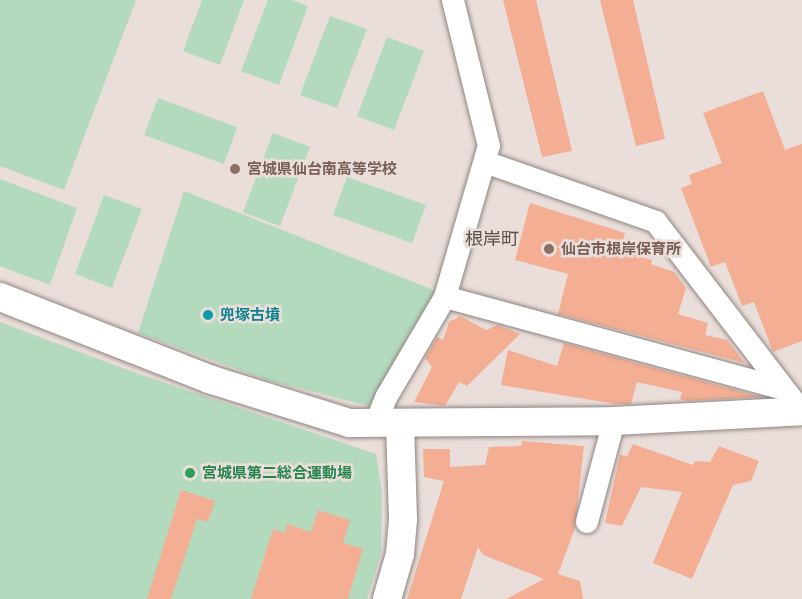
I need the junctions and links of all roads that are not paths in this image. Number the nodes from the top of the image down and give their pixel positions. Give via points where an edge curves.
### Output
1 (453, 0) edge
2 (485, 162) junction
3 (0, 297) edge
4 (445, 297) junction
5 (781, 388) junction
6 (802, 411) edge
7 (614, 421) junction
8 (388, 424) junction
9 (587, 522) dead end
10 (387, 599) edge

1 - 2 street via 489,146
2 - 4 street
2 - 5 street via 656,222
3 - 8 street via 209,379 338,420
4 - 5 street
4 - 8 street via 387,396
5 - 6 street
6 - 7 street
7 - 8 street
7 - 9 street
8 - 10 street via 403,519 400,554

